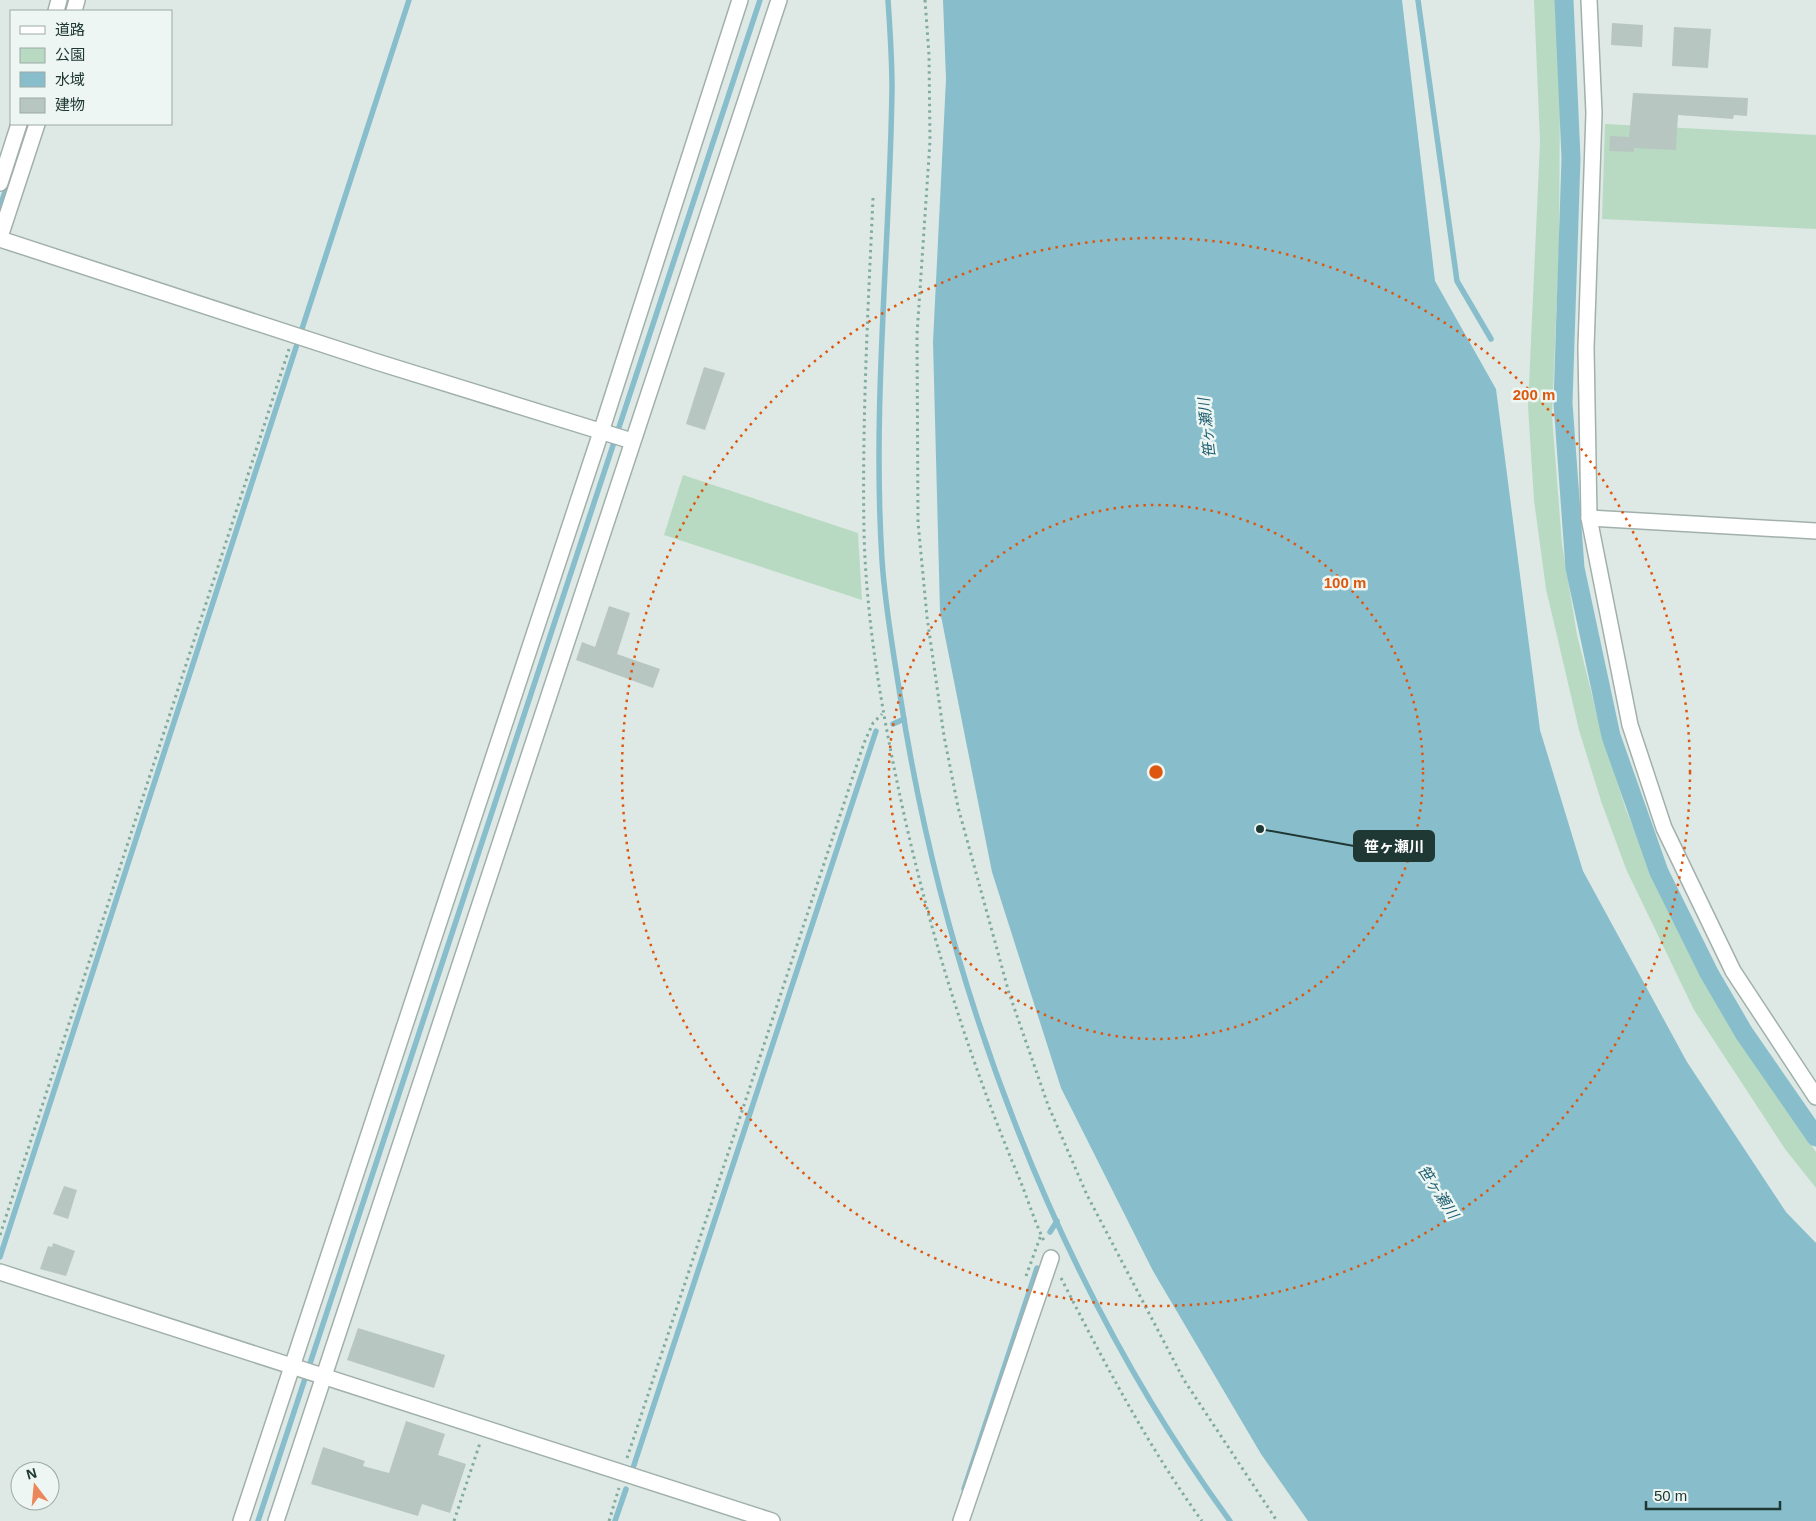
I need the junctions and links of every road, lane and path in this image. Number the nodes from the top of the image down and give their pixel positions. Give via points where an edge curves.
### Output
1 (740, 0) edge
2 (779, 0) edge
3 (925, 0) edge
4 (1589, 0) edge
5 (19, 125) edge
6 (37, 125) edge
7 (0, 183) edge
8 (874, 198) dead end
9 (0, 238) edge
10 (298, 336) junction
11 (616, 437) junction
12 (1589, 518) junction
13 (1816, 531) edge
14 (883, 713) junction
15 (1816, 1097) edge
16 (0, 1235) edge
17 (1051, 1258) junction
18 (0, 1272) edge
19 (307, 1372) junction
20 (485, 1428) junction
21 (624, 1472) junction
22 (241, 1521) edge
23 (276, 1521) edge
24 (454, 1521) edge
25 (609, 1521) edge
26 (772, 1521) edge
27 (960, 1521) edge
28 (1202, 1521) edge
29 (1278, 1521) edge

1 - 11 street
2 - 11 street
3 - 29 path via 930,141 917,334 918,522 927,616 958,807 1009,993 1048,1105 1087,1195 1184,1380
4 - 12 street via 1594,113 1586,348
5 - 7 street
6 - 9 street
8 - 14 path via 866,354 864,532 868,602
9 - 10 street
10 - 11 street
10 - 16 path
11 - 19 street
11 - 19 street via 608,521
12 - 13 street
12 - 15 street via 1630,725 1664,828 1733,970
14 - 17 path via 918,882 952,998 1004,1142
14 - 21 path via 873,723 864,744
17 - 27 street
17 - 28 path via 1103,1361 1154,1450
18 - 19 street
19 - 20 street
19 - 22 street
19 - 23 street
20 - 21 street
20 - 24 path
21 - 25 path
21 - 26 street

